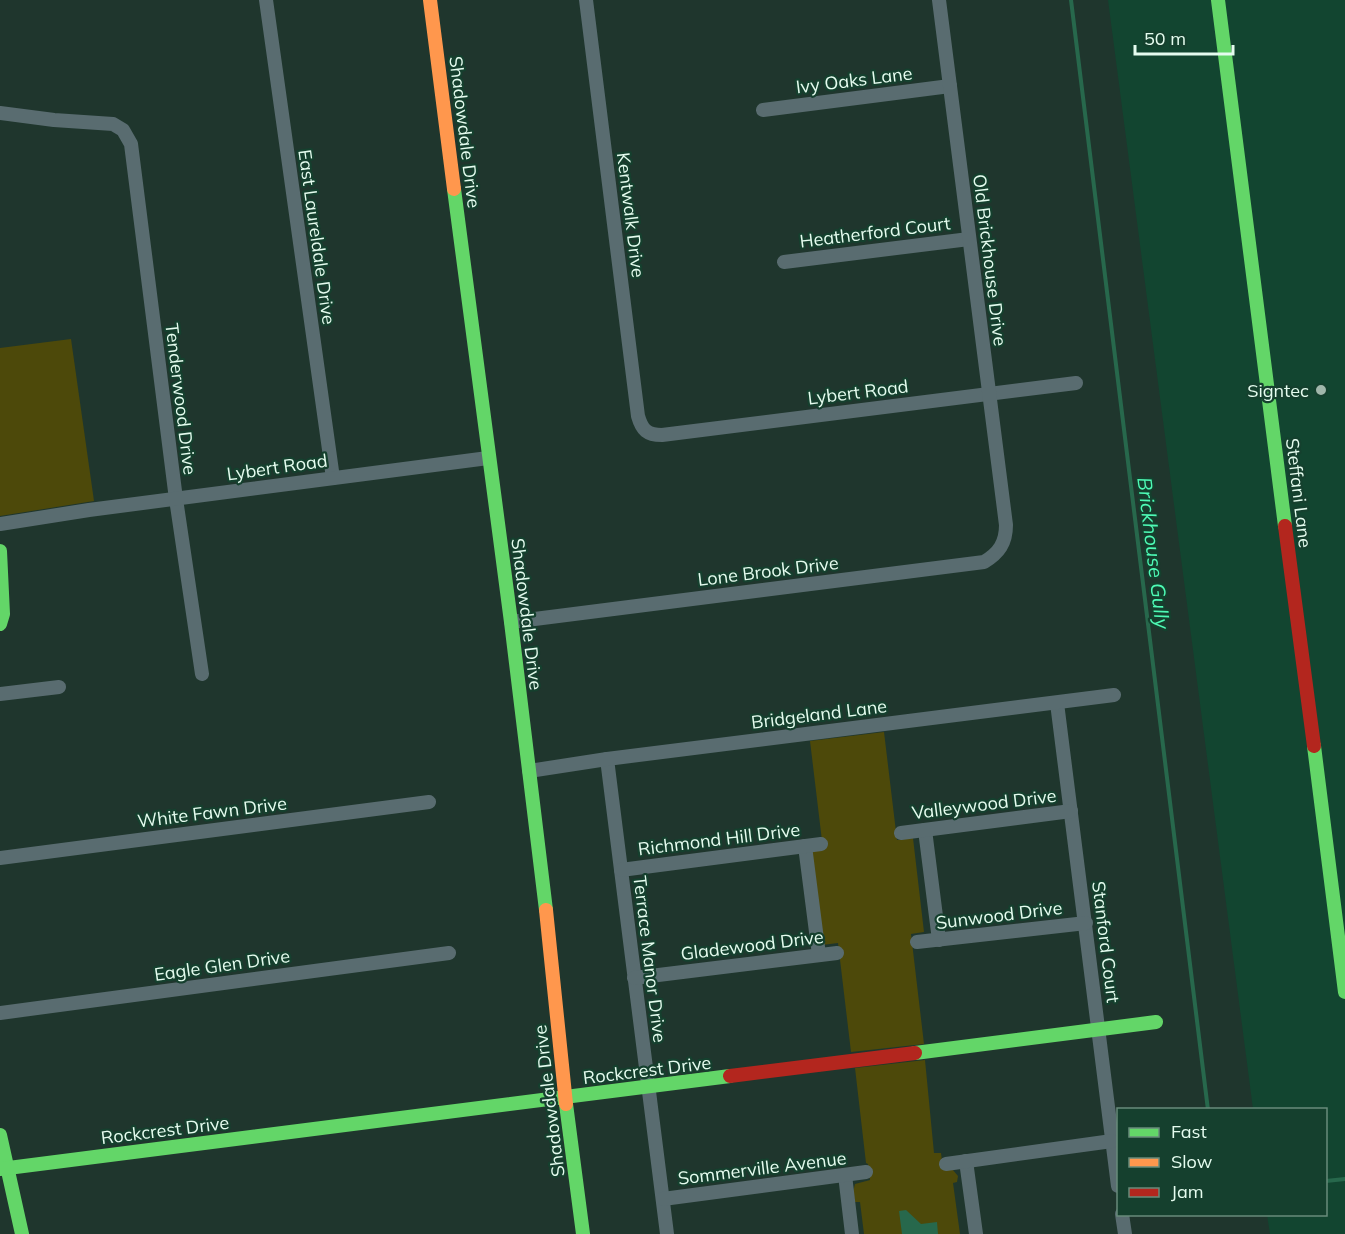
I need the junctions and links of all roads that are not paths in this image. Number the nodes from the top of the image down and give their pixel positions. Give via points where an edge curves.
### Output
1 (266, 0) edge
2 (430, 0) edge
3 (586, 0) edge
4 (939, 0) edge
5 (1218, 0) edge
6 (950, 86) junction
7 (763, 110) dead end
8 (0, 113) edge
9 (969, 239) junction
10 (784, 262) dead end
11 (1076, 383) dead end
12 (989, 394) junction
13 (646, 432) joint
14 (488, 458) junction
15 (333, 478) junction
16 (176, 499) junction
17 (0, 524) edge
18 (1006, 525) joint
19 (0, 551) edge
20 (511, 622) junction
21 (0, 624) edge
22 (202, 674) dead end
23 (59, 687) dead end
24 (0, 694) edge
25 (1114, 695) dead end
26 (1057, 703) junction
27 (607, 759) junction
28 (529, 771) junction
29 (429, 802) dead end
30 (1071, 811) junction
31 (925, 830) junction
32 (901, 833) dead end
33 (821, 844) dead end
34 (805, 846) junction
35 (0, 858) edge
36 (621, 870) junction
37 (1086, 923) junction
38 (939, 939) junction
39 (917, 942) dead end
40 (449, 953) dead end
41 (837, 953) dead end
42 (819, 955) junction
43 (634, 978) junction
44 (1345, 992) edge
45 (0, 1013) edge
46 (1156, 1022) dead end
47 (1099, 1030) junction
48 (648, 1088) junction
49 (566, 1098) junction
50 (0, 1135) edge
51 (1112, 1141) junction
52 (966, 1161) junction
53 (946, 1164) dead end
54 (3, 1169) edge
55 (866, 1172) dead end
56 (1117, 1173) edge
57 (845, 1175) junction
58 (663, 1199) junction
59 (1122, 1216) edge
60 (22, 1234) edge
61 (583, 1234) edge
62 (667, 1234) edge
63 (852, 1234) edge
64 (976, 1234) edge
65 (1125, 1234) edge

1 - 15 street, East Laureldale Drive
2 - 14 street, Shadowdale Drive
3 - 13 street, Kentwalk Drive via 638,416
4 - 6 street, Old Brickhouse Drive
5 - 44 street, Steffani Lane
6 - 7 street, Ivy Oaks Lane
6 - 9 street, Old Brickhouse Drive
8 - 16 street, Tenderwood Drive via 113,124 123,130 131,144
9 - 10 street, Heatherford Court
9 - 12 street, Old Brickhouse Drive
11 - 12 street, Lybert Road
12 - 13 street, Lybert Road via 662,435
12 - 18 street, Old Brickhouse Drive
14 - 15 street, Lybert Road
14 - 20 street, Shadowdale Drive
15 - 16 street, Lybert Road
16 - 17 street, Lybert Road
16 - 22 street, Tenderwood Drive
18 - 20 street, Lone Brook Drive via 1003,546 984,562
19 - 21 street
20 - 28 street, Shadowdale Drive
23 - 24 street
25 - 26 street, Bridgeland Lane
26 - 27 street, Bridgeland Lane
26 - 30 street, Stanford Court
27 - 28 street, Bridgeland Lane
27 - 36 street, Terrace Manor Drive
28 - 49 street, Shadowdale Drive
29 - 35 street, White Fawn Drive
30 - 31 street, Valleywood Drive
30 - 37 street, Stanford Court
31 - 32 street, Valleywood Drive
31 - 38 street
33 - 34 street, Richmond Hill Drive
34 - 36 street, Richmond Hill Drive
34 - 42 street
36 - 43 street, Terrace Manor Drive
37 - 38 street, Sunwood Drive
37 - 47 street, Stanford Court
38 - 39 street, Sunwood Drive
40 - 45 street, Eagle Glen Drive
41 - 42 street, Gladewood Drive
42 - 43 street, Gladewood Drive
43 - 48 street, Terrace Manor Drive
46 - 47 street, Rockcrest Drive
47 - 48 street, Rockcrest Drive
47 - 51 street, Stanford Court
48 - 49 street, Rockcrest Drive
48 - 58 street, Terrace Manor Drive
49 - 54 street, Rockcrest Drive
49 - 61 street, Shadowdale Drive
50 - 54 street
51 - 52 street
51 - 56 street, Stanford Court
52 - 53 street
52 - 64 street
54 - 60 street
55 - 57 street, Sommerville Avenue
57 - 58 street, Sommerville Avenue
57 - 63 street
58 - 62 street, Terrace Manor Drive
59 - 65 street

